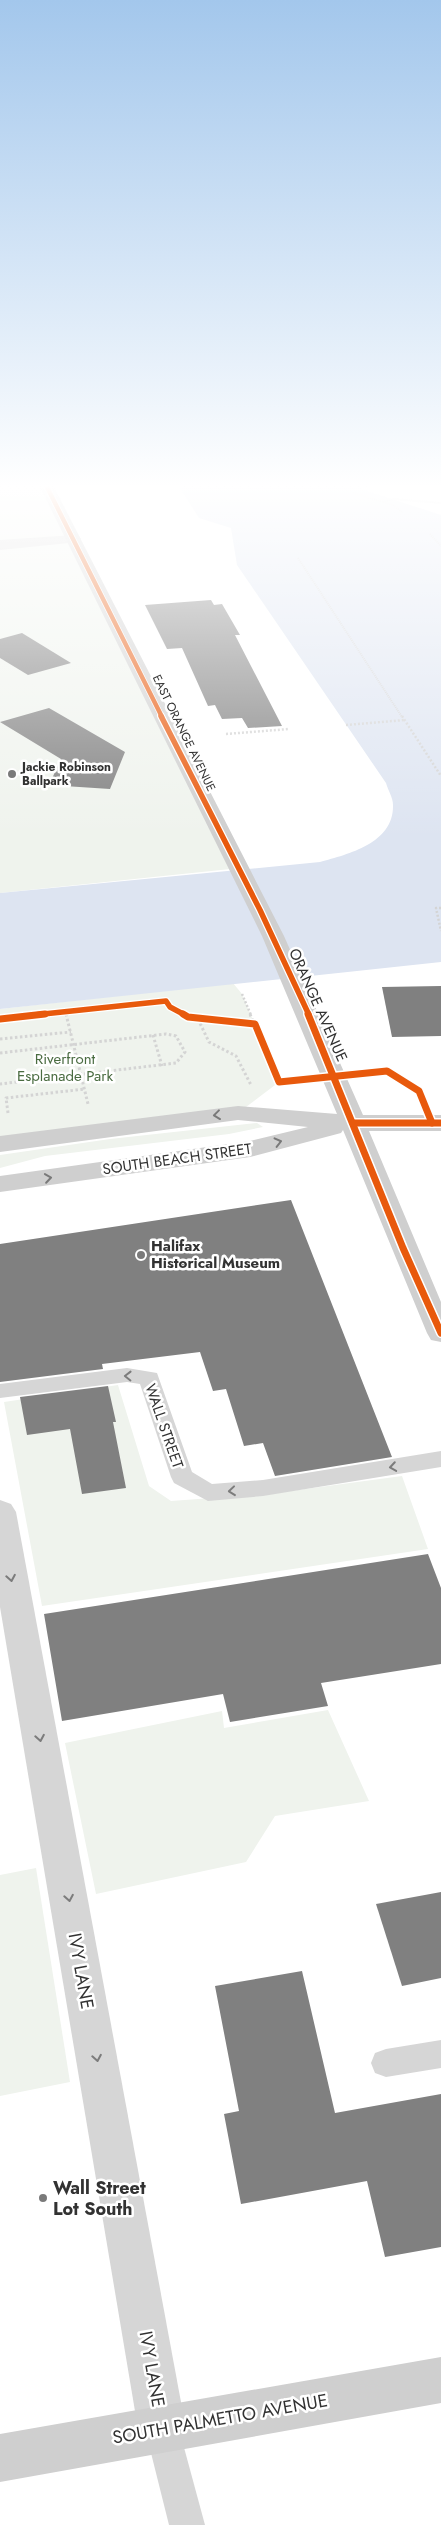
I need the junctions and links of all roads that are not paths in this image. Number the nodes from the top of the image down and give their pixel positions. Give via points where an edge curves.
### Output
1 (106, 603) edge
2 (235, 857) joint
3 (353, 1123) junction
4 (441, 1123) edge
5 (5, 1132) edge
6 (0, 1184) edge
7 (441, 1333) edge
8 (0, 1391) edge
9 (441, 1459) edge
10 (0, 1512) edge
11 (441, 2054) edge
12 (386, 2064) dead end
13 (441, 2380) edge
14 (162, 2429) junction
15 (0, 2458) edge
16 (187, 2525) edge

1 - 2 street, EAST ORANGE AVENUE
2 - 3 street, ORANGE AVENUE via 298,990
3 - 4 street, SOUTH BEACH STREET
3 -> 5 street, SOUTH BEACH STREET via 238,1113
6 -> 3 street, SOUTH BEACH STREET via 250,1149
3 - 7 street, ORANGE AVENUE
9 -> 8 lane, WALL STREET via 263,1488 208,1493 182,1477 149,1378 127,1375
10 -> 14 street, IVY LANE
11 - 12 lane
13 - 14 street, SOUTH PALMETTO AVENUE
14 - 15 street, SOUTH PALMETTO AVENUE
14 - 16 lane

